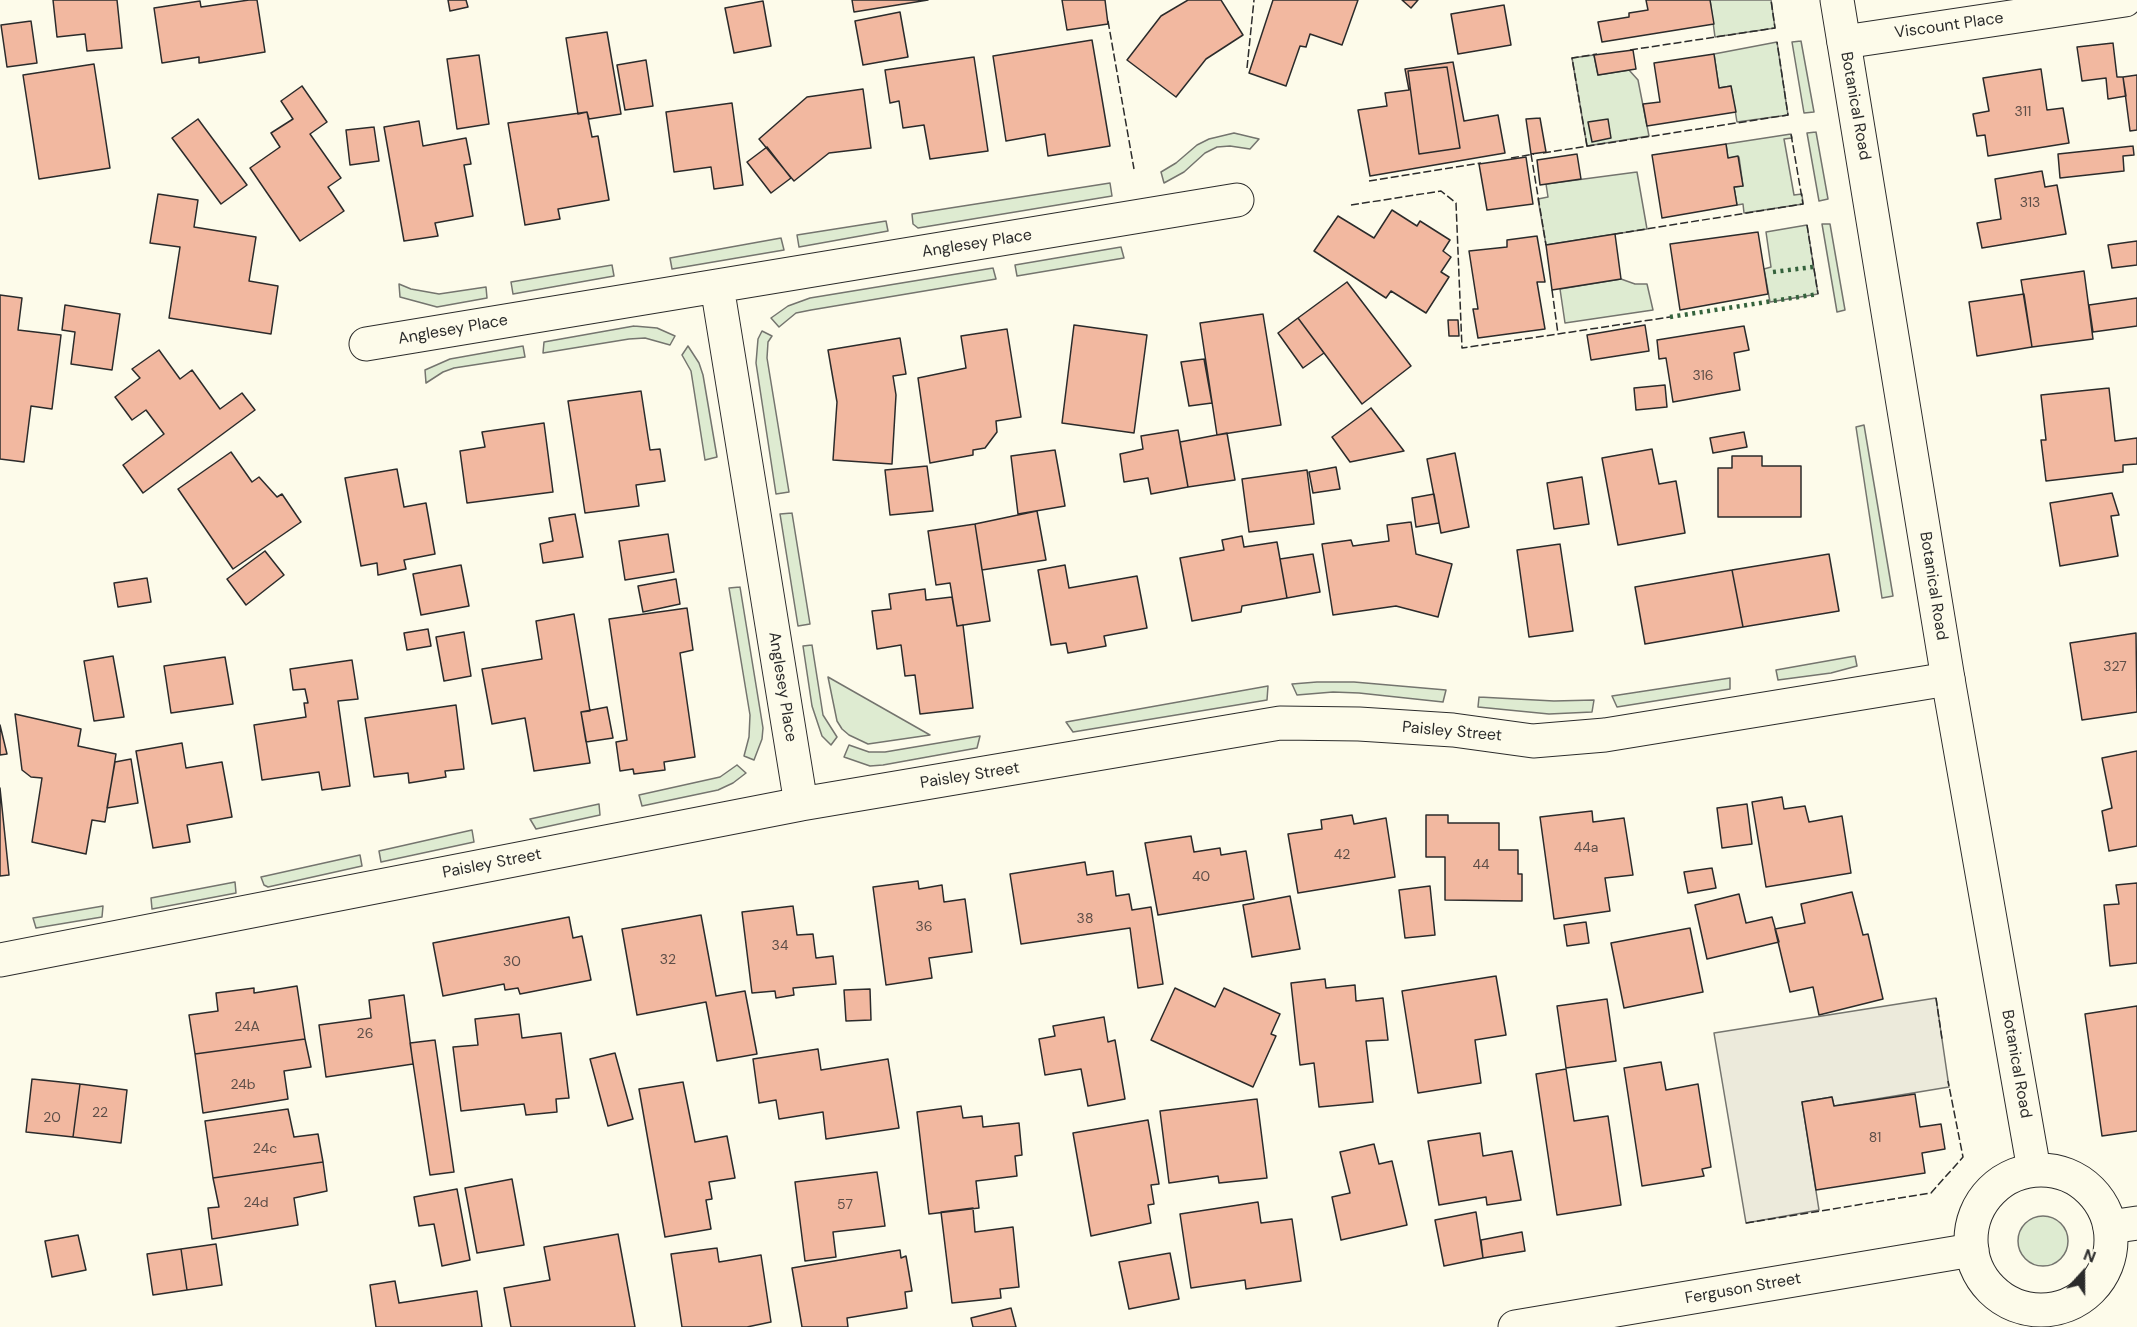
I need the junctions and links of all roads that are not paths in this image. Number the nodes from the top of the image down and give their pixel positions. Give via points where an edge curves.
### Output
1 (1837, 0) edge
2 (2125, 0) edge
3 (1844, 42) junction
4 (1237, 200) dead end
5 (717, 286) junction
6 (366, 344) dead end
7 (1948, 679) junction
8 (801, 804) junction
9 (0, 960) edge
10 (2034, 1170) junction
11 (2124, 1225) edge
12 (1972, 1250) junction
13 (2064, 1316) edge
14 (1515, 1327) edge

1 - 3 street, Botanical Road
2 - 3 street, Viscount Place
3 - 7 street, Botanical Road
4 - 5 street, Anglesey Place
5 - 6 street, Anglesey Place
5 - 8 street, Anglesey Place
7 - 8 street, Paisley Street via 1605,735 1533,741 1453,730 1280,723
7 - 10 street, Botanical Road
8 - 9 street, Paisley Street
10 - 11 street via 2055,1171 2074,1178
10 - 12 street via 1999,1184 1985,1197 1971,1231
11 - 13 street via 2097,1282
12 - 13 street via 1977,1270 1989,1287 2006,1300
12 - 14 street, Ferguson Street

